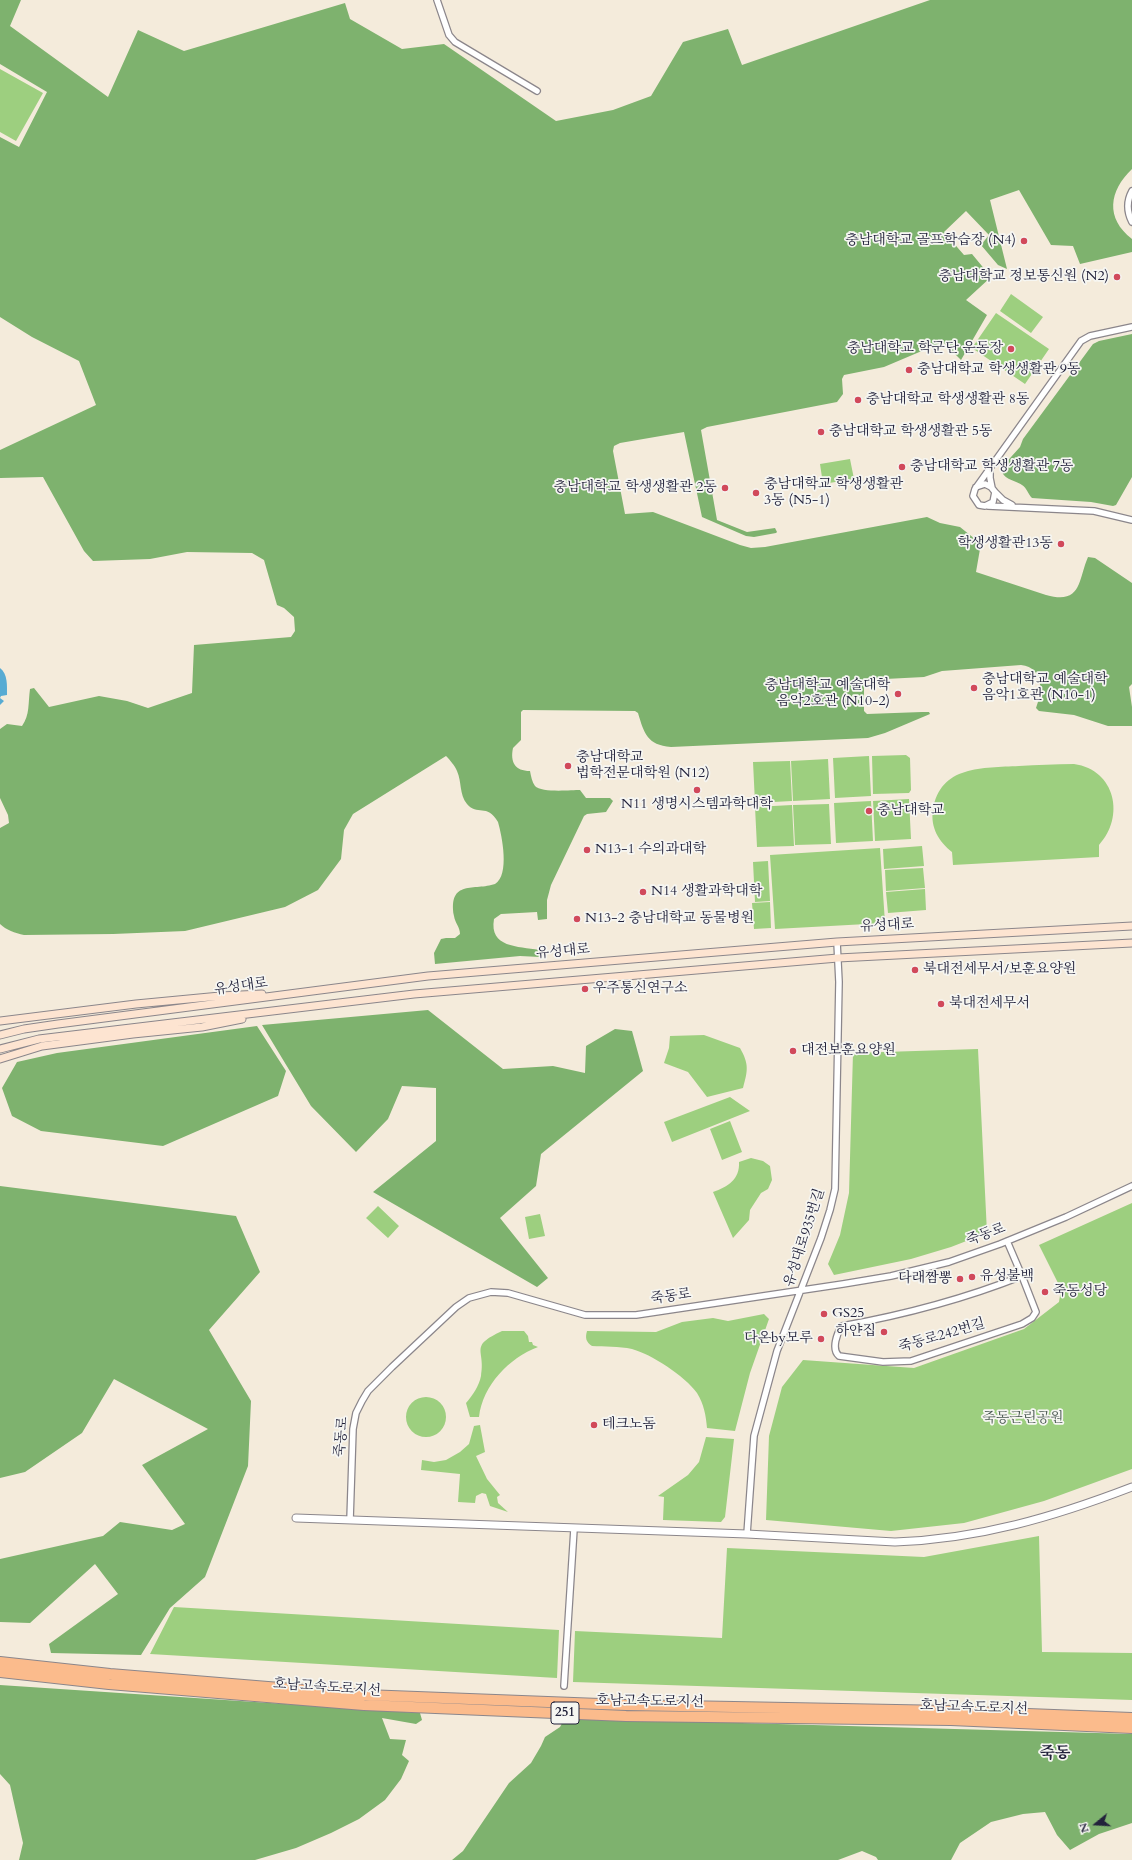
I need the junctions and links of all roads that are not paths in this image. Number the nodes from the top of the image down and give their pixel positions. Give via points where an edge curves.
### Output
1 (437, 0) edge
2 (537, 91) dead end
3 (1132, 191) edge
4 (1132, 222) edge
5 (1132, 327) edge
6 (990, 469) junction
7 (976, 487) junction
8 (994, 490) junction
9 (985, 506) junction
10 (1018, 507) junction
11 (1132, 520) edge
12 (1132, 926) edge
13 (837, 942) junction
14 (1132, 943) edge
15 (838, 958) junction
16 (284, 994) junction
17 (283, 1010) junction
18 (0, 1021) edge
19 (0, 1036) edge
20 (0, 1048) edge
21 (0, 1059) edge
22 (1132, 1186) edge
23 (1007, 1241) junction
24 (1022, 1276) junction
25 (802, 1290) junction
26 (1132, 1487) edge
27 (296, 1518) dead end
28 (350, 1520) junction
29 (574, 1529) junction
30 (747, 1534) junction
31 (0, 1662) edge
32 (0, 1672) edge
33 (564, 1686) dead end
34 (1132, 1718) edge
35 (1132, 1728) edge

1 - 2 street via 449,35 455,42
3 - 4 street via 1128,208
5 - 6 street via 1090,336 1081,341
6 - 7 street
6 - 8 street
7 - 8 street via 985,484
7 - 9 street via 974,499 979,505
8 - 9 street via 993,502
8 - 10 street via 1003,500
9 - 10 street
10 - 11 street via 1094,511
12 - 13 main road, 유성대로
13 - 15 street, 유성대로935번길
13 - 16 main road, 유성대로 via 428,976
14 - 15 main road, 유성대로
15 - 17 main road, 유성대로 via 414,994
15 - 25 street, 유성대로935번길 via 835,1189
16 - 18 main road via 220,996
16 - 19 main road, 유성대로 via 24,1029
17 - 20 main road, 유성대로 via 39,1039
17 - 21 main road via 202,1027 42,1046
22 - 23 street, 죽동로
23 - 24 street, 죽동로242번길
23 - 25 street, 죽동로 via 949,1262 898,1274
24 - 24 street, 죽동로242번길 via 966,1296 842,1326 838,1331 836,1354 883,1362 911,1361 1022,1324 1032,1318 1036,1310
25 - 28 street, 죽동로 via 684,1309 604,1316 570,1312 508,1293 491,1292 469,1298 392,1367 368,1391 362,1401 356,1413 353,1429
25 - 30 street, 유성대로935번길 via 777,1351 754,1436
26 - 30 street via 1026,1524 951,1539 895,1542
27 - 28 street
28 - 29 street
29 - 30 street
29 - 33 street
31 - 34 highway, 호남고속도로지선 / 251 via 110,1674 372,1695 626,1705 950,1711
32 - 35 highway, 호남고속도로지선 / 251 via 109,1684 364,1705 626,1716 951,1720

